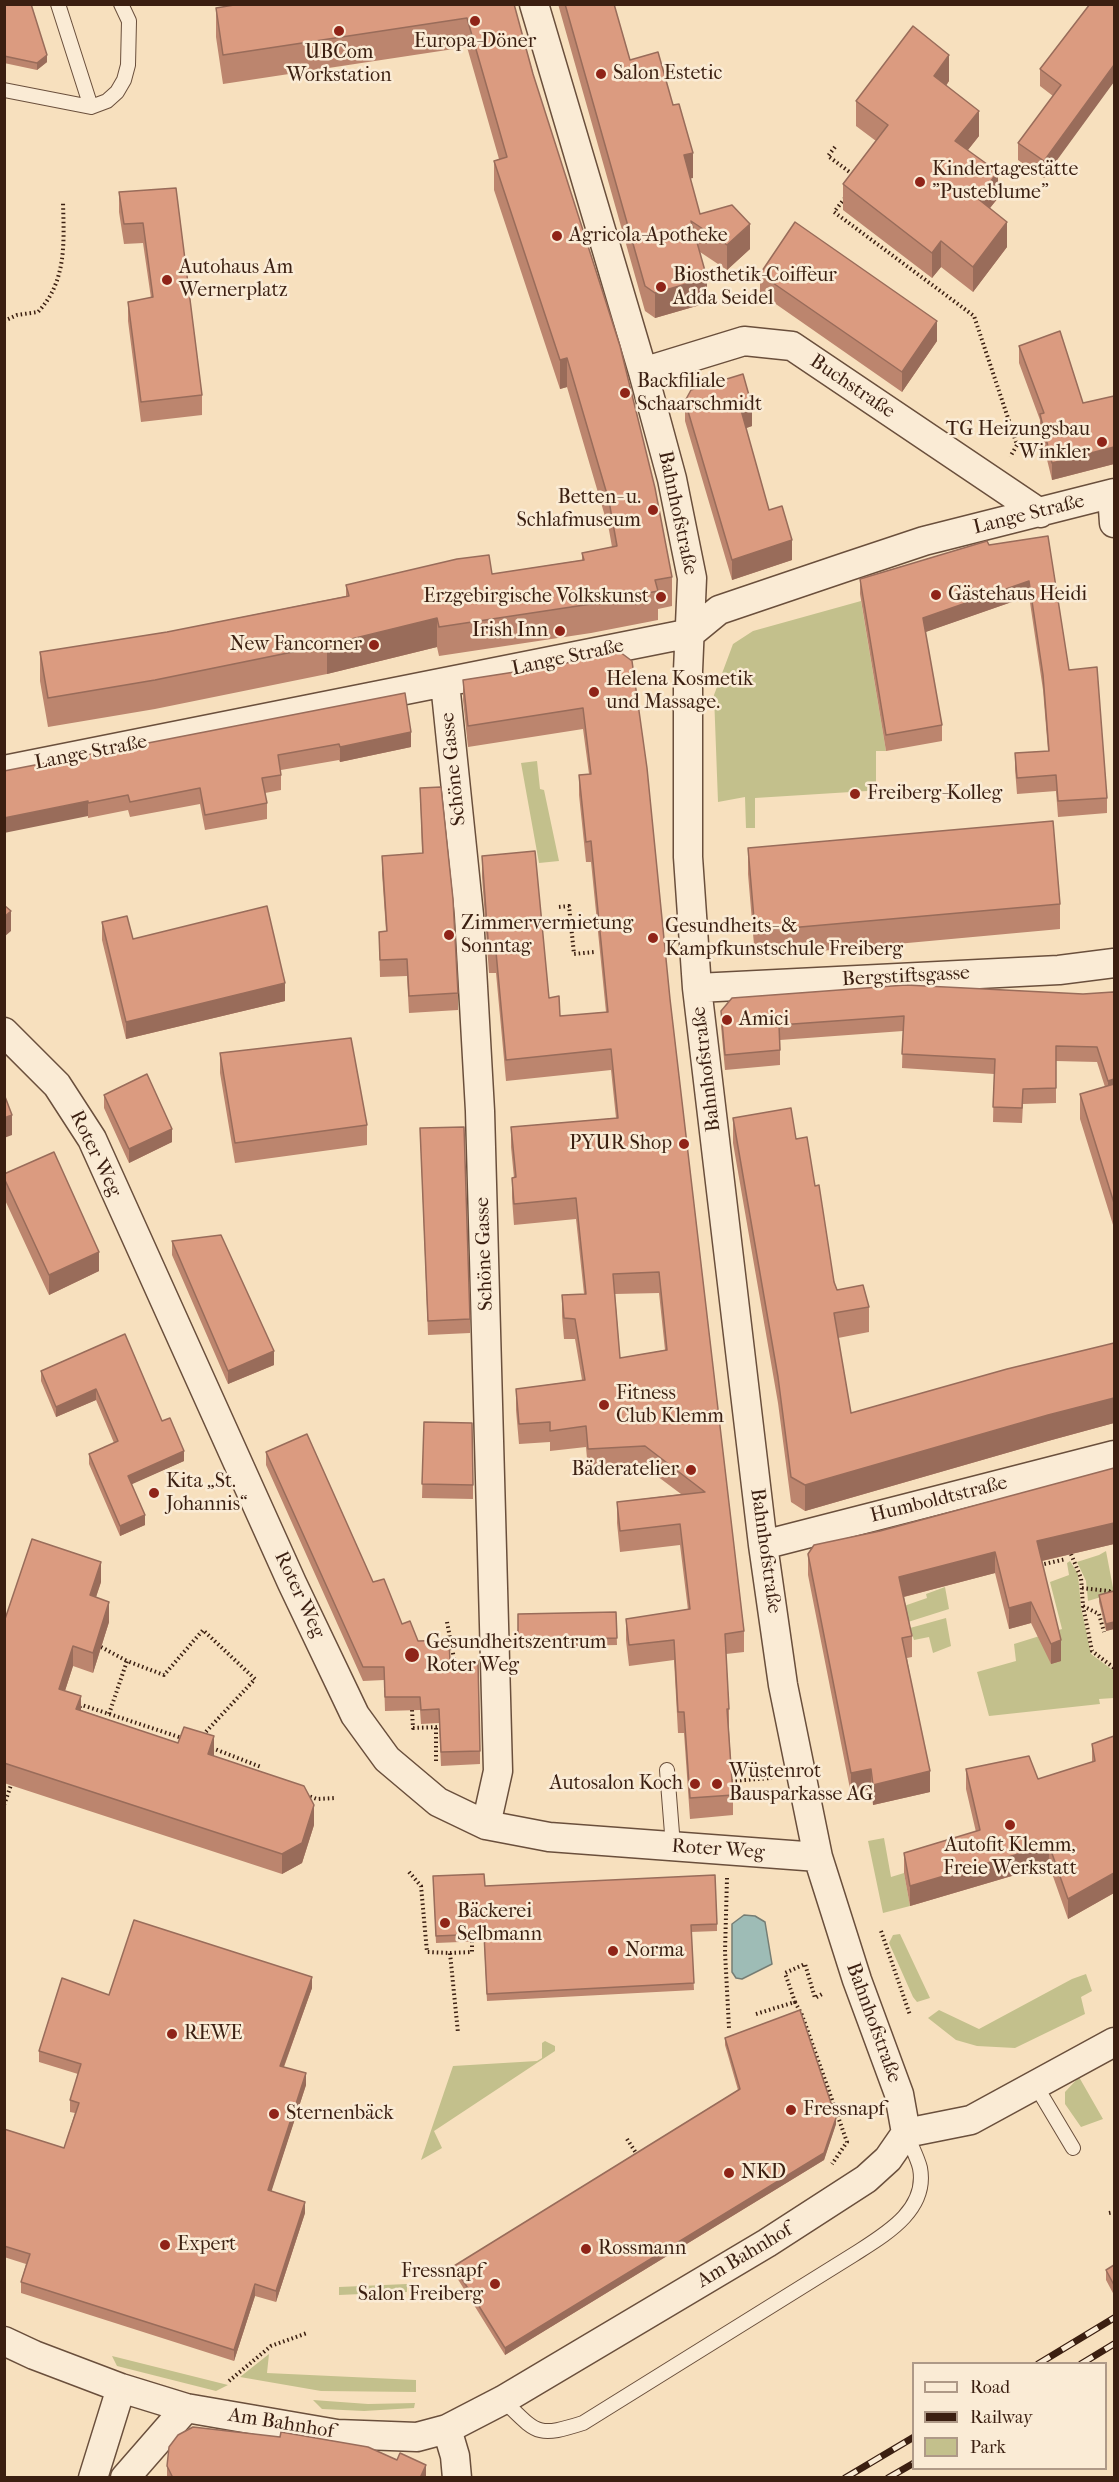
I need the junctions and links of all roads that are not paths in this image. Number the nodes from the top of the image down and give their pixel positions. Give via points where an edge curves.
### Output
1 (58, 4) edge
2 (121, 4) edge
3 (534, 4) edge
4 (4, 90) edge
5 (91, 106) junction
6 (643, 372) junction
7 (1113, 494) edge
8 (1041, 513) junction
9 (1114, 523) edge
10 (691, 633) junction
11 (445, 683) junction
12 (4, 771) edge
13 (1114, 963) edge
14 (697, 988) junction
15 (4, 1032) edge
16 (1114, 1455) edge
17 (763, 1545) junction
18 (667, 1770) dead end
19 (486, 1825) junction
20 (673, 1846) junction
21 (818, 1857) junction
22 (1114, 2042) edge
23 (1036, 2086) junction
24 (906, 2133) junction
25 (1073, 2148) dead end
26 (4, 2341) edge
27 (121, 2388) junction
28 (503, 2400) junction
29 (186, 2408) junction
30 (447, 2429) junction
31 (125, 2477) edge
32 (93, 2478) edge
33 (457, 2478) edge

1 - 5 lane
2 - 5 lane via 129,21 124,80 106,101
3 - 6 street, Bahnhofstraße
4 - 5 lane
6 - 8 street, Buchstraße via 744,340 792,346
6 - 10 street, Bahnhofstraße via 672,479 692,578
7 - 8 street, Lange Straße
7 - 9 street
8 - 10 street, Lange Straße via 924,542 751,599 719,610
10 - 11 street, Lange Straße
10 - 14 street, Bahnhofstraße via 688,857
11 - 12 street, Lange Straße
11 - 19 street, Schöne Gasse via 469,915 486,1262 498,1772
13 - 14 street, Bergstiftsgasse via 1059,970
14 - 17 street, Bahnhofstraße
15 - 19 street, Roter Weg via 57,1085 92,1139 355,1715 387,1759 410,1780 438,1802
16 - 17 street, Humboldtstraße
17 - 21 street, Bahnhofstraße via 783,1685
18 - 20 lane
19 - 20 street, Roter Weg via 549,1838
20 - 21 street, Roter Weg
21 - 24 street, Bahnhofstraße via 899,2094
22 - 23 street
23 - 24 street via 971,2120
23 - 25 lane
24 - 28 street, Am Bahnhof via 888,2159 866,2179 767,2243
24 - 28 lane via 920,2168 920,2187 913,2207 878,2239 583,2422 555,2432 543,2431 531,2427
26 - 27 street, Am Bahnhof
27 - 29 street, Am Bahnhof
27 - 32 street
28 - 30 street, Am Bahnhof
29 - 30 street, Am Bahnhof via 338,2434 417,2437
29 - 31 street
30 - 33 street

